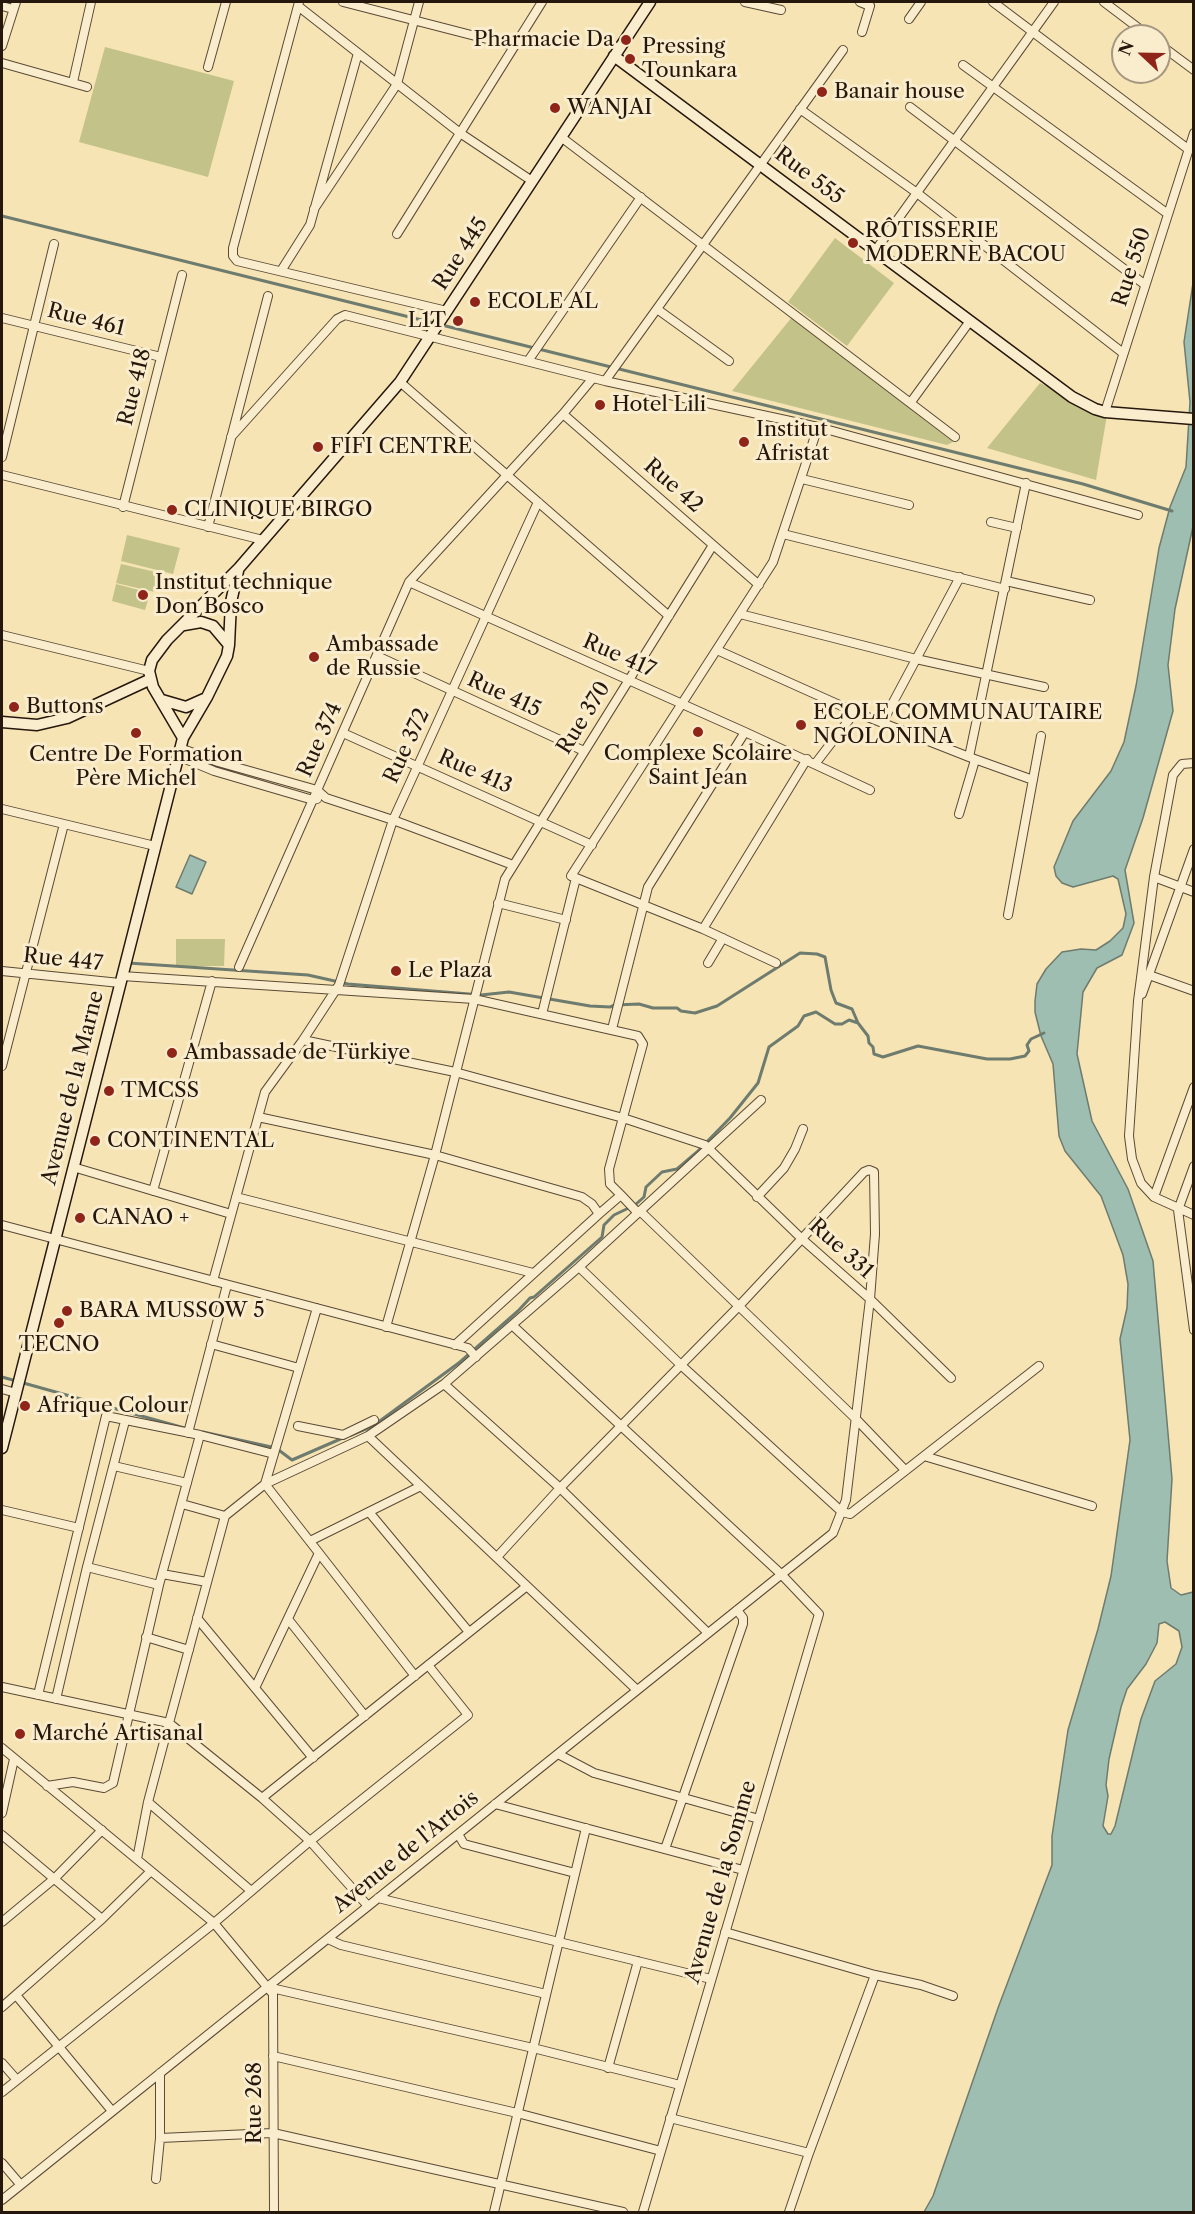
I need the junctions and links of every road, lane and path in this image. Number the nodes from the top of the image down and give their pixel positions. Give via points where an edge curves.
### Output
1 (91, 2) edge
2 (226, 2) edge
3 (343, 2) edge
4 (419, 2) edge
5 (543, 2) edge
6 (650, 2) edge
7 (745, 2) edge
8 (860, 2) edge
9 (921, 2) edge
10 (993, 2) edge
11 (1054, 2) edge
12 (1104, 2) edge
13 (299, 4) edge
14 (14, 5) edge
15 (2, 6) edge
16 (781, 9) dead end
17 (909, 19) dead end
18 (414, 20) junction
19 (1133, 24) edge
20 (1033, 31) junction
21 (862, 32) dead end
22 (2, 46) edge
23 (514, 46) junction
24 (843, 50) dead end
25 (358, 53) junction
26 (1171, 53) edge
27 (614, 56) junction
28 (2, 63) edge
29 (963, 65) dead end
30 (208, 67) dead end
31 (1194, 70) edge
32 (73, 82) junction
33 (398, 84) junction
34 (87, 87) dead end
35 (993, 87) junction
36 (910, 107) dead end
37 (800, 109) junction
38 (460, 133) junction
39 (1194, 133) edge
40 (561, 137) junction
41 (954, 140) junction
42 (1188, 149) junction
43 (760, 165) junction
44 (532, 181) junction
45 (916, 193) junction
46 (640, 197) junction
47 (314, 209) junction
48 (1168, 214) junction
49 (397, 234) dead end
50 (54, 244) dead end
51 (703, 244) junction
52 (875, 251) junction
53 (281, 271) junction
54 (182, 275) dead end
55 (1144, 284) junction
56 (268, 296) dead end
57 (657, 309) junction
58 (446, 313) junction
59 (2, 318) edge
60 (970, 321) junction
61 (34, 326) junction
62 (433, 333) junction
63 (1123, 353) junction
64 (161, 357) junction
65 (528, 361) junction
66 (729, 361) dead end
67 (593, 378) junction
68 (400, 381) junction
69 (605, 381) junction
70 (911, 402) junction
71 (1104, 412) junction
72 (563, 414) junction
73 (1194, 419) edge
74 (818, 427) junction
75 (231, 437) junction
76 (955, 437) dead end
77 (2, 457) edge
78 (2, 475) edge
79 (507, 475) junction
80 (802, 478) junction
81 (1026, 483) junction
82 (538, 502) junction
83 (909, 505) dead end
84 (123, 507) junction
85 (1138, 516) dead end
86 (991, 522) dead end
87 (208, 527) junction
88 (1017, 528) junction
89 (783, 534) junction
90 (263, 540) junction
91 (713, 545) junction
92 (239, 568) junction
93 (960, 578) junction
94 (409, 582) junction
95 (759, 585) junction
96 (1005, 585) junction
97 (1090, 600) dead end
98 (740, 614) junction
99 (669, 616) junction
100 (486, 617) junction
101 (184, 626) junction
102 (2, 635) edge
103 (229, 645) junction
104 (717, 650) junction
105 (376, 656) junction
106 (916, 658) junction
107 (987, 674) junction
108 (150, 675) junction
109 (629, 680) junction
110 (1044, 687) dead end
111 (452, 691) junction
112 (207, 697) junction
113 (162, 700) junction
114 (683, 704) junction
115 (855, 712) junction
116 (2, 722) edge
117 (882, 723) junction
118 (745, 732) junction
119 (343, 733) junction
120 (1041, 736) dead end
121 (181, 747) junction
122 (584, 751) junction
123 (972, 758) junction
124 (807, 759) junction
125 (1194, 763) edge
126 (815, 764) junction
127 (417, 766) junction
128 (1033, 780) junction
129 (317, 790) junction
130 (870, 790) dead end
131 (326, 798) junction
132 (313, 800) junction
133 (2, 809) edge
134 (959, 814) dead end
135 (393, 820) junction
136 (540, 822) junction
137 (64, 824) junction
138 (592, 845) junction
139 (155, 846) junction
140 (1194, 849) edge
141 (513, 865) junction
142 (1154, 877) junction
143 (576, 878) junction
144 (1180, 887) junction
145 (1194, 892) edge
146 (498, 903) junction
147 (644, 905) junction
148 (1008, 915) dead end
149 (566, 920) junction
150 (703, 929) junction
151 (723, 938) junction
152 (708, 963) dead end
153 (776, 963) dead end
154 (239, 967) dead end
155 (2, 971) edge
156 (25, 974) junction
157 (1149, 975) junction
158 (121, 980) junction
159 (212, 981) junction
160 (338, 984) junction
161 (1194, 991) edge
162 (474, 999) junction
163 (1138, 1007) junction
164 (542, 1014) junction
165 (612, 1029) junction
166 (303, 1040) junction
167 (2, 1066) edge
168 (455, 1072) junction
169 (1194, 1087) edge
170 (761, 1100) dead end
171 (258, 1117) junction
172 (622, 1119) junction
173 (803, 1129) dead end
174 (707, 1146) junction
175 (435, 1155) junction
176 (1194, 1166) edge
177 (73, 1167) junction
178 (153, 1191) junction
179 (621, 1195) junction
180 (236, 1197) junction
181 (757, 1197) junction
182 (1154, 1197) junction
183 (1178, 1210) junction
184 (639, 1212) junction
185 (231, 1214) junction
186 (599, 1214) junction
187 (1194, 1215) edge
188 (2, 1225) edge
189 (55, 1239) junction
190 (802, 1239) junction
191 (410, 1240) junction
192 (579, 1267) junction
193 (533, 1273) junction
194 (213, 1281) junction
195 (227, 1285) junction
196 (870, 1299) junction
197 (739, 1306) junction
198 (317, 1308) junction
199 (512, 1325) junction
200 (386, 1327) junction
201 (1194, 1330) edge
202 (211, 1344) junction
203 (455, 1345) junction
204 (472, 1353) junction
205 (1039, 1365) dead end
206 (682, 1366) junction
207 (299, 1368) junction
208 (951, 1378) dead end
209 (444, 1384) junction
210 (2, 1389) edge
211 (16, 1393) junction
212 (856, 1419) junction
213 (374, 1420) dead end
214 (126, 1421) junction
215 (298, 1426) dead end
216 (622, 1426) junction
217 (188, 1432) junction
218 (200, 1435) junction
219 (368, 1436) junction
220 (345, 1440) junction
221 (2, 1448) edge
222 (274, 1454) junction
223 (924, 1456) junction
224 (114, 1466) junction
225 (905, 1470) junction
226 (187, 1483) junction
227 (265, 1484) junction
228 (421, 1486) junction
229 (560, 1488) junction
230 (182, 1504) junction
231 (1092, 1506) dead end
232 (2, 1510) edge
233 (369, 1512) junction
234 (842, 1512) junction
235 (225, 1516) junction
236 (78, 1528) junction
237 (310, 1541) junction
238 (320, 1553) junction
239 (497, 1557) junction
240 (87, 1567) junction
241 (162, 1574) junction
242 (781, 1574) junction
243 (207, 1582) junction
244 (159, 1585) junction
245 (527, 1586) junction
246 (737, 1610) junction
247 (197, 1618) junction
248 (288, 1619) junction
249 (469, 1632) junction
250 (708, 1633) junction
251 (146, 1637) junction
252 (189, 1650) junction
253 (428, 1665) junction
254 (415, 1676) junction
255 (2, 1687) edge
256 (255, 1688) junction
257 (637, 1690) junction
258 (38, 1695) junction
259 (56, 1699) junction
260 (128, 1714) junction
261 (365, 1716) junction
262 (169, 1723) junction
263 (2, 1748) edge
264 (558, 1754) junction
265 (313, 1758) junction
266 (14, 1759) junction
267 (47, 1786) junction
268 (262, 1798) junction
269 (683, 1799) junction
270 (148, 1802) junction
271 (495, 1804) junction
272 (2, 1813) edge
273 (759, 1819) junction
274 (586, 1828) junction
275 (102, 1830) junction
276 (458, 1834) junction
277 (2, 1835) edge
278 (310, 1841) junction
279 (665, 1849) junction
280 (137, 1859) junction
281 (743, 1870) junction
282 (151, 1871) junction
283 (575, 1873) junction
284 (55, 1878) junction
285 (250, 1890) junction
286 (378, 1898) junction
287 (368, 1906) junction
288 (102, 1919) junction
289 (2, 1922) edge
290 (214, 1923) junction
291 (725, 1932) junction
292 (328, 1939) junction
293 (558, 1942) junction
294 (638, 1961) junction
295 (875, 1975) junction
296 (711, 1979) junction
297 (267, 1987) junction
298 (546, 1994) junction
299 (16, 1995) junction
300 (953, 1995) dead end
301 (2, 2007) edge
302 (59, 2047) junction
303 (533, 2048) junction
304 (273, 2056) junction
305 (2, 2063) edge
306 (608, 2068) junction
307 (160, 2073) junction
308 (17, 2080) junction
309 (680, 2085) junction
310 (2, 2092) edge
311 (112, 2111) junction
312 (517, 2113) junction
313 (670, 2118) junction
314 (273, 2133) junction
315 (160, 2138) junction
316 (661, 2151) junction
317 (809, 2153) junction
318 (2, 2163) edge
319 (156, 2179) dead end
320 (20, 2184) junction
321 (500, 2184) junction
322 (2, 2200) edge
323 (274, 2212) edge
324 (494, 2212) edge
325 (623, 2212) edge
326 (643, 2212) edge
327 (789, 2212) edge

1 - 32 street
2 - 30 street
3 - 18 street
4 - 18 street
5 - 23 street
6 - 27 street, Rue 445
7 - 16 street
8 - 21 street via 870,8
9 - 17 street
10 - 20 street
11 - 20 street
12 - 19 street
13 - 25 street
13 - 53 street via 233,248 237,261
14 - 15 street
14 - 22 street
18 - 23 street
18 - 33 street
20 - 35 street
20 - 42 street
23 - 38 street
24 - 37 street
25 - 33 street
25 - 47 street
26 - 31 street
27 - 40 street, Rue 445
27 - 43 street, Rue 555
28 - 32 street
29 - 35 street
32 - 34 street
33 - 38 street
33 - 47 street
35 - 41 street
35 - 48 street
36 - 41 street
37 - 43 street
37 - 45 street
38 - 44 street
38 - 49 street
39 - 42 street, Rue 550
40 - 44 street, Rue 445
40 - 46 street
41 - 45 street
41 - 55 street
42 - 48 street, Rue 550
43 - 51 street
43 - 52 street, Rue 555
44 - 58 street, Rue 445
45 - 52 street
45 - 63 street
46 - 51 street
46 - 65 street
47 - 53 street via 310,225
48 - 55 street, Rue 550
50 - 61 street
51 - 57 street
51 - 70 street
52 - 60 street, Rue 555
53 - 58 street
54 - 64 street, Rue 418
55 - 63 street, Rue 550
56 - 75 street
57 - 66 street
57 - 69 street
58 - 62 street, Rue 445
59 - 61 street, Rue 461
60 - 70 street
60 - 71 street, Rue 555 via 1072,397
61 - 64 street, Rue 461
61 - 77 street
62 - 65 street
62 - 68 street, Rue 445
62 - 75 street via 345,315 337,319
63 - 71 street, Rue 550
64 - 84 street, Rue 418
65 - 67 street
67 - 69 street
67 - 72 street, Rue 374
68 - 79 street
68 - 90 street, Rue 445
69 - 74 street
70 - 76 street
71 - 73 street, Rue 555
72 - 79 street, Rue 374
72 - 91 street, Rue 42
74 - 80 street
74 - 81 street
75 - 87 street
78 - 84 street
79 - 82 street
79 - 94 street, Rue 374
80 - 83 street
80 - 89 street
81 - 85 street
81 - 88 street
82 - 99 street
82 - 100 street, Rue 372
84 - 87 street
86 - 88 street
87 - 90 street
88 - 96 street
89 - 93 street
89 - 95 street
90 - 92 street, Rue 445
91 - 95 street, Rue 42
91 - 99 street, Rue 370
92 - 101 street, Rue 445
92 - 103 street via 231,602
93 - 96 street
93 - 106 street
94 - 100 street, Rue 417
94 - 105 street, Rue 374
95 - 98 street
96 - 97 street
96 - 107 street
98 - 104 street
98 - 106 street
99 - 109 street, Rue 370
100 - 109 street, Rue 417
100 - 111 street, Rue 372
101 - 103 street via 201,622 213,626
101 - 108 street via 152,660
102 - 108 street
103 - 112 street
104 - 114 street
104 - 115 street
105 - 111 street, Rue 415
105 - 119 street, Rue 374
106 - 107 street
106 - 117 street
107 - 110 street
107 - 123 street
108 - 113 street
108 - 116 street via 67,718 37,725
109 - 114 street, Rue 417
109 - 122 street, Rue 370
111 - 122 street, Rue 415
111 - 127 street, Rue 372
112 - 113 street via 186,707
112 - 121 street, Avenue de la Marne
113 - 121 street
114 - 118 street, Rue 417
114 - 138 street
115 - 117 street
115 - 126 street
117 - 123 street
118 - 124 street, Rue 417
118 - 147 street via 648,887
119 - 127 street, Rue 413
119 - 129 street, Rue 374
120 - 128 street
121 - 129 street via 218,762
121 - 132 street via 214,771
121 - 139 street, Avenue de la Marne
122 - 136 street, Rue 370
123 - 128 street
123 - 134 street
124 - 126 street, Rue 417
124 - 150 street
125 - 142 street via 1182,764 1173,775
126 - 130 street, Rue 417
127 - 135 street, Rue 372
127 - 136 street, Rue 413
128 - 148 street
129 - 131 street
129 - 132 street, Rue 374
131 - 132 street
131 - 135 street
132 - 154 street, Rue 374
133 - 137 street
135 - 141 street
135 - 160 street, Rue 372
136 - 138 street, Rue 413
136 - 141 street, Rue 370
137 - 139 street
137 - 156 street
138 - 143 street via 571,876
139 - 158 street, Avenue de la Marne
140 - 144 street
141 - 146 street, Rue 370
142 - 144 street
142 - 163 street
143 - 147 street
143 - 149 street
144 - 145 street
144 - 157 street
146 - 149 street
146 - 162 street, Rue 370
147 - 150 street
147 - 165 street
149 - 164 street
150 - 151 street
151 - 152 street
151 - 153 street
155 - 156 street, Rue 447
156 - 158 street, Rue 447
156 - 167 street
157 - 161 street
157 - 163 street
158 - 159 street, Rue 447
158 - 177 street, Avenue de la Marne
159 - 160 street, Rue 447
159 - 178 street
160 - 162 street, Rue 447
160 - 166 street, Rue 372
162 - 164 street, Rue 447
162 - 168 street, Rue 370
163 - 182 street via 1129,1136 1141,1183
164 - 165 street, Rue 447
165 - 172 street, Rue 447 via 638,1036 643,1044
166 - 168 street
166 - 171 street, Rue 372 via 265,1092
168 - 172 street
168 - 175 street, Rue 370
169 - 182 street
170 - 174 street
171 - 175 street
171 - 180 street, Rue 372
172 - 174 street
172 - 179 street, Rue 447 via 609,1169 610,1184
173 - 181 street via 784,1168
174 - 181 street, Rue 331
174 - 184 street
175 - 186 street via 582,1197
175 - 191 street, Rue 370
176 - 183 street
177 - 178 street
177 - 189 street, Avenue de la Marne
178 - 185 street
179 - 184 street, Rue 447
179 - 186 street
180 - 185 street, Rue 372
180 - 191 street
181 - 190 street, Rue 331
182 - 183 street
183 - 187 street
183 - 201 street
184 - 192 street
184 - 197 street, Rue 447
185 - 194 street, Rue 372
186 - 193 street
188 - 189 street
189 - 194 street
189 - 211 street, Avenue de la Marne
190 - 196 street, Rue 331
190 - 196 street via 864,1172 874,1172
190 - 197 street
191 - 193 street
191 - 200 street, Rue 370
192 - 199 street
192 - 206 street
193 - 203 street
194 - 195 street
195 - 198 street
195 - 202 street
196 - 208 street, Rue 331
196 - 212 street
197 - 206 street
197 - 212 street, Rue 447
198 - 200 street
198 - 207 street
199 - 204 street
199 - 216 street
200 - 203 street
202 - 207 street
202 - 217 street
203 - 204 street
204 - 209 street
205 - 223 street
206 - 216 street
206 - 234 street
207 - 222 street
209 - 219 street
209 - 229 street
210 - 211 street
211 - 221 street, Avenue de la Marne
212 - 225 street, Rue 447
212 - 234 street
213 - 220 street
214 - 217 street
214 - 224 street
214 - 236 street via 106,1416
215 - 220 street
216 - 229 street
216 - 242 street
217 - 218 street
218 - 222 street
218 - 226 street
219 - 220 street
219 - 228 street
220 - 227 street
222 - 227 street
223 - 225 street
223 - 231 street
224 - 226 street
224 - 240 street
225 - 234 street via 850,1514
226 - 230 street
227 - 235 street
227 - 237 street
228 - 233 street
228 - 239 street
229 - 239 street
229 - 250 street
230 - 235 street
230 - 241 street
232 - 236 street
233 - 237 street
233 - 249 street
234 - 242 street, Avenue de l'Artois via 834,1533
235 - 243 street
236 - 258 street
237 - 238 street
238 - 248 street
238 - 254 street
239 - 245 street
240 - 244 street
240 - 259 street
241 - 243 street
241 - 244 street
242 - 246 street, Avenue de l'Artois
242 - 273 street, Avenue de la Somme via 819,1614
243 - 247 street
244 - 251 street
245 - 249 street
245 - 257 street
246 - 250 street, Avenue de l'Artois
246 - 269 street via 744,1624
247 - 252 street
247 - 256 street
248 - 256 street
248 - 261 street
249 - 253 street
250 - 257 street, Avenue de l'Artois
251 - 252 street
251 - 260 street
252 - 262 street
253 - 254 street
253 - 278 street via 468,1714
254 - 261 street
255 - 258 street
256 - 265 street
257 - 264 street, Avenue de l'Artois
258 - 259 street
259 - 260 street
260 - 262 street
260 - 267 street via 109,1787 73,1782
261 - 265 street
262 - 268 street
262 - 270 street
263 - 266 street
264 - 269 street via 594,1773
264 - 271 street, Avenue de l'Artois
265 - 268 street
266 - 267 street
266 - 272 street
267 - 275 street
268 - 278 street
269 - 273 street
269 - 279 street
270 - 280 street
270 - 285 street
271 - 274 street
271 - 276 street, Avenue de l'Artois
273 - 281 street, Avenue de la Somme
274 - 279 street
274 - 283 street
275 - 280 street
275 - 284 street
276 - 283 street via 464,1844
276 - 286 street, Avenue de l'Artois
277 - 284 street
278 - 285 street
278 - 287 street
279 - 281 street
280 - 282 street
281 - 291 street, Avenue de la Somme
282 - 288 street
282 - 290 street
283 - 293 street
284 - 288 street
284 - 289 street
285 - 290 street
286 - 287 street, Avenue de l'Artois
286 - 293 street
287 - 292 street, Avenue de l'Artois
288 - 299 street
290 - 297 street
290 - 302 street
291 - 295 street
291 - 296 street, Avenue de la Somme
292 - 297 street, Avenue de l'Artois
292 - 298 street
293 - 294 street
293 - 298 street
294 - 296 street
294 - 306 street
295 - 300 street
295 - 317 street
296 - 309 street, Avenue de la Somme
297 - 303 street
297 - 304 street, Rue 268 via 273,1994
297 - 307 street, Avenue de l'Artois
298 - 303 street
299 - 301 street
299 - 302 street
302 - 308 street
302 - 311 street
303 - 306 street
303 - 312 street
304 - 312 street
304 - 314 street, Rue 268
305 - 308 street
306 - 309 street
307 - 311 street, Avenue de l'Artois
307 - 315 street
308 - 310 street
309 - 313 street, Avenue de la Somme
311 - 320 street, Avenue de l'Artois
312 - 316 street
312 - 321 street
313 - 316 street, Avenue de la Somme
313 - 317 street
314 - 315 street
314 - 321 street
314 - 323 street, Rue 268
315 - 319 street
316 - 326 street, Avenue de la Somme
317 - 327 street
318 - 320 street
320 - 322 street, Avenue de l'Artois
321 - 324 street
321 - 325 street

